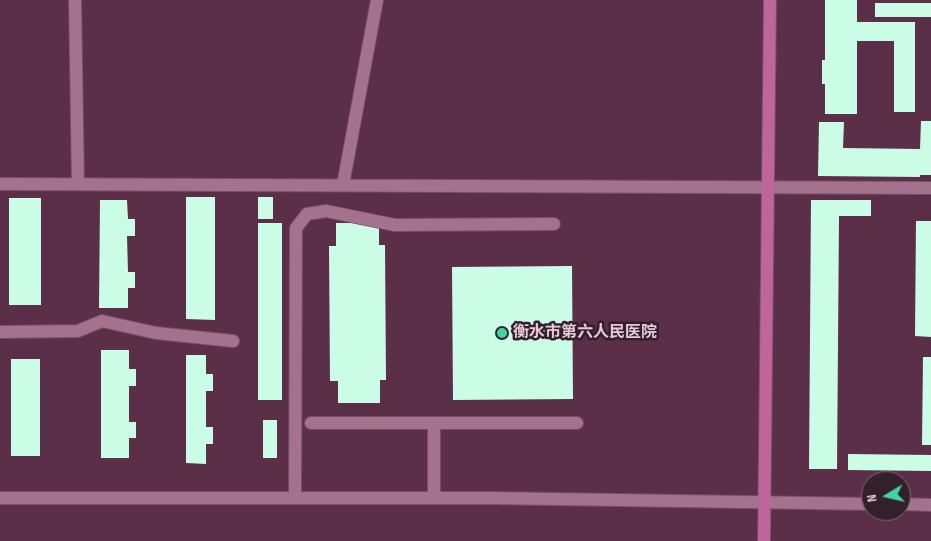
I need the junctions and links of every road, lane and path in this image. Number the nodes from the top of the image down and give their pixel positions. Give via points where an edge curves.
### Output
1 (74, 0) edge
2 (377, 0) edge
3 (770, 0) edge
4 (0, 184) edge
5 (78, 184) junction
6 (343, 185) junction
7 (768, 186) junction
8 (931, 188) edge
9 (554, 224) dead end
10 (0, 332) edge
11 (233, 341) dead end
12 (311, 423) dead end
13 (434, 423) junction
14 (577, 423) dead end
15 (295, 497) junction
16 (0, 498) edge
17 (434, 498) junction
18 (764, 502) junction
19 (861, 504) edge
20 (911, 504) edge
21 (931, 505) edge
22 (764, 541) edge

1 - 5 street
2 - 6 street
3 - 7 main road
4 - 5 street
5 - 6 street
6 - 7 street
7 - 8 street
7 - 18 main road
9 - 15 street via 395,225 326,211 307,214 296,228
10 - 11 street via 78,331 102,321 156,333
12 - 13 street
13 - 14 street
13 - 17 street
15 - 16 street
15 - 17 street
17 - 18 street
18 - 19 street
18 - 22 main road
20 - 21 street

